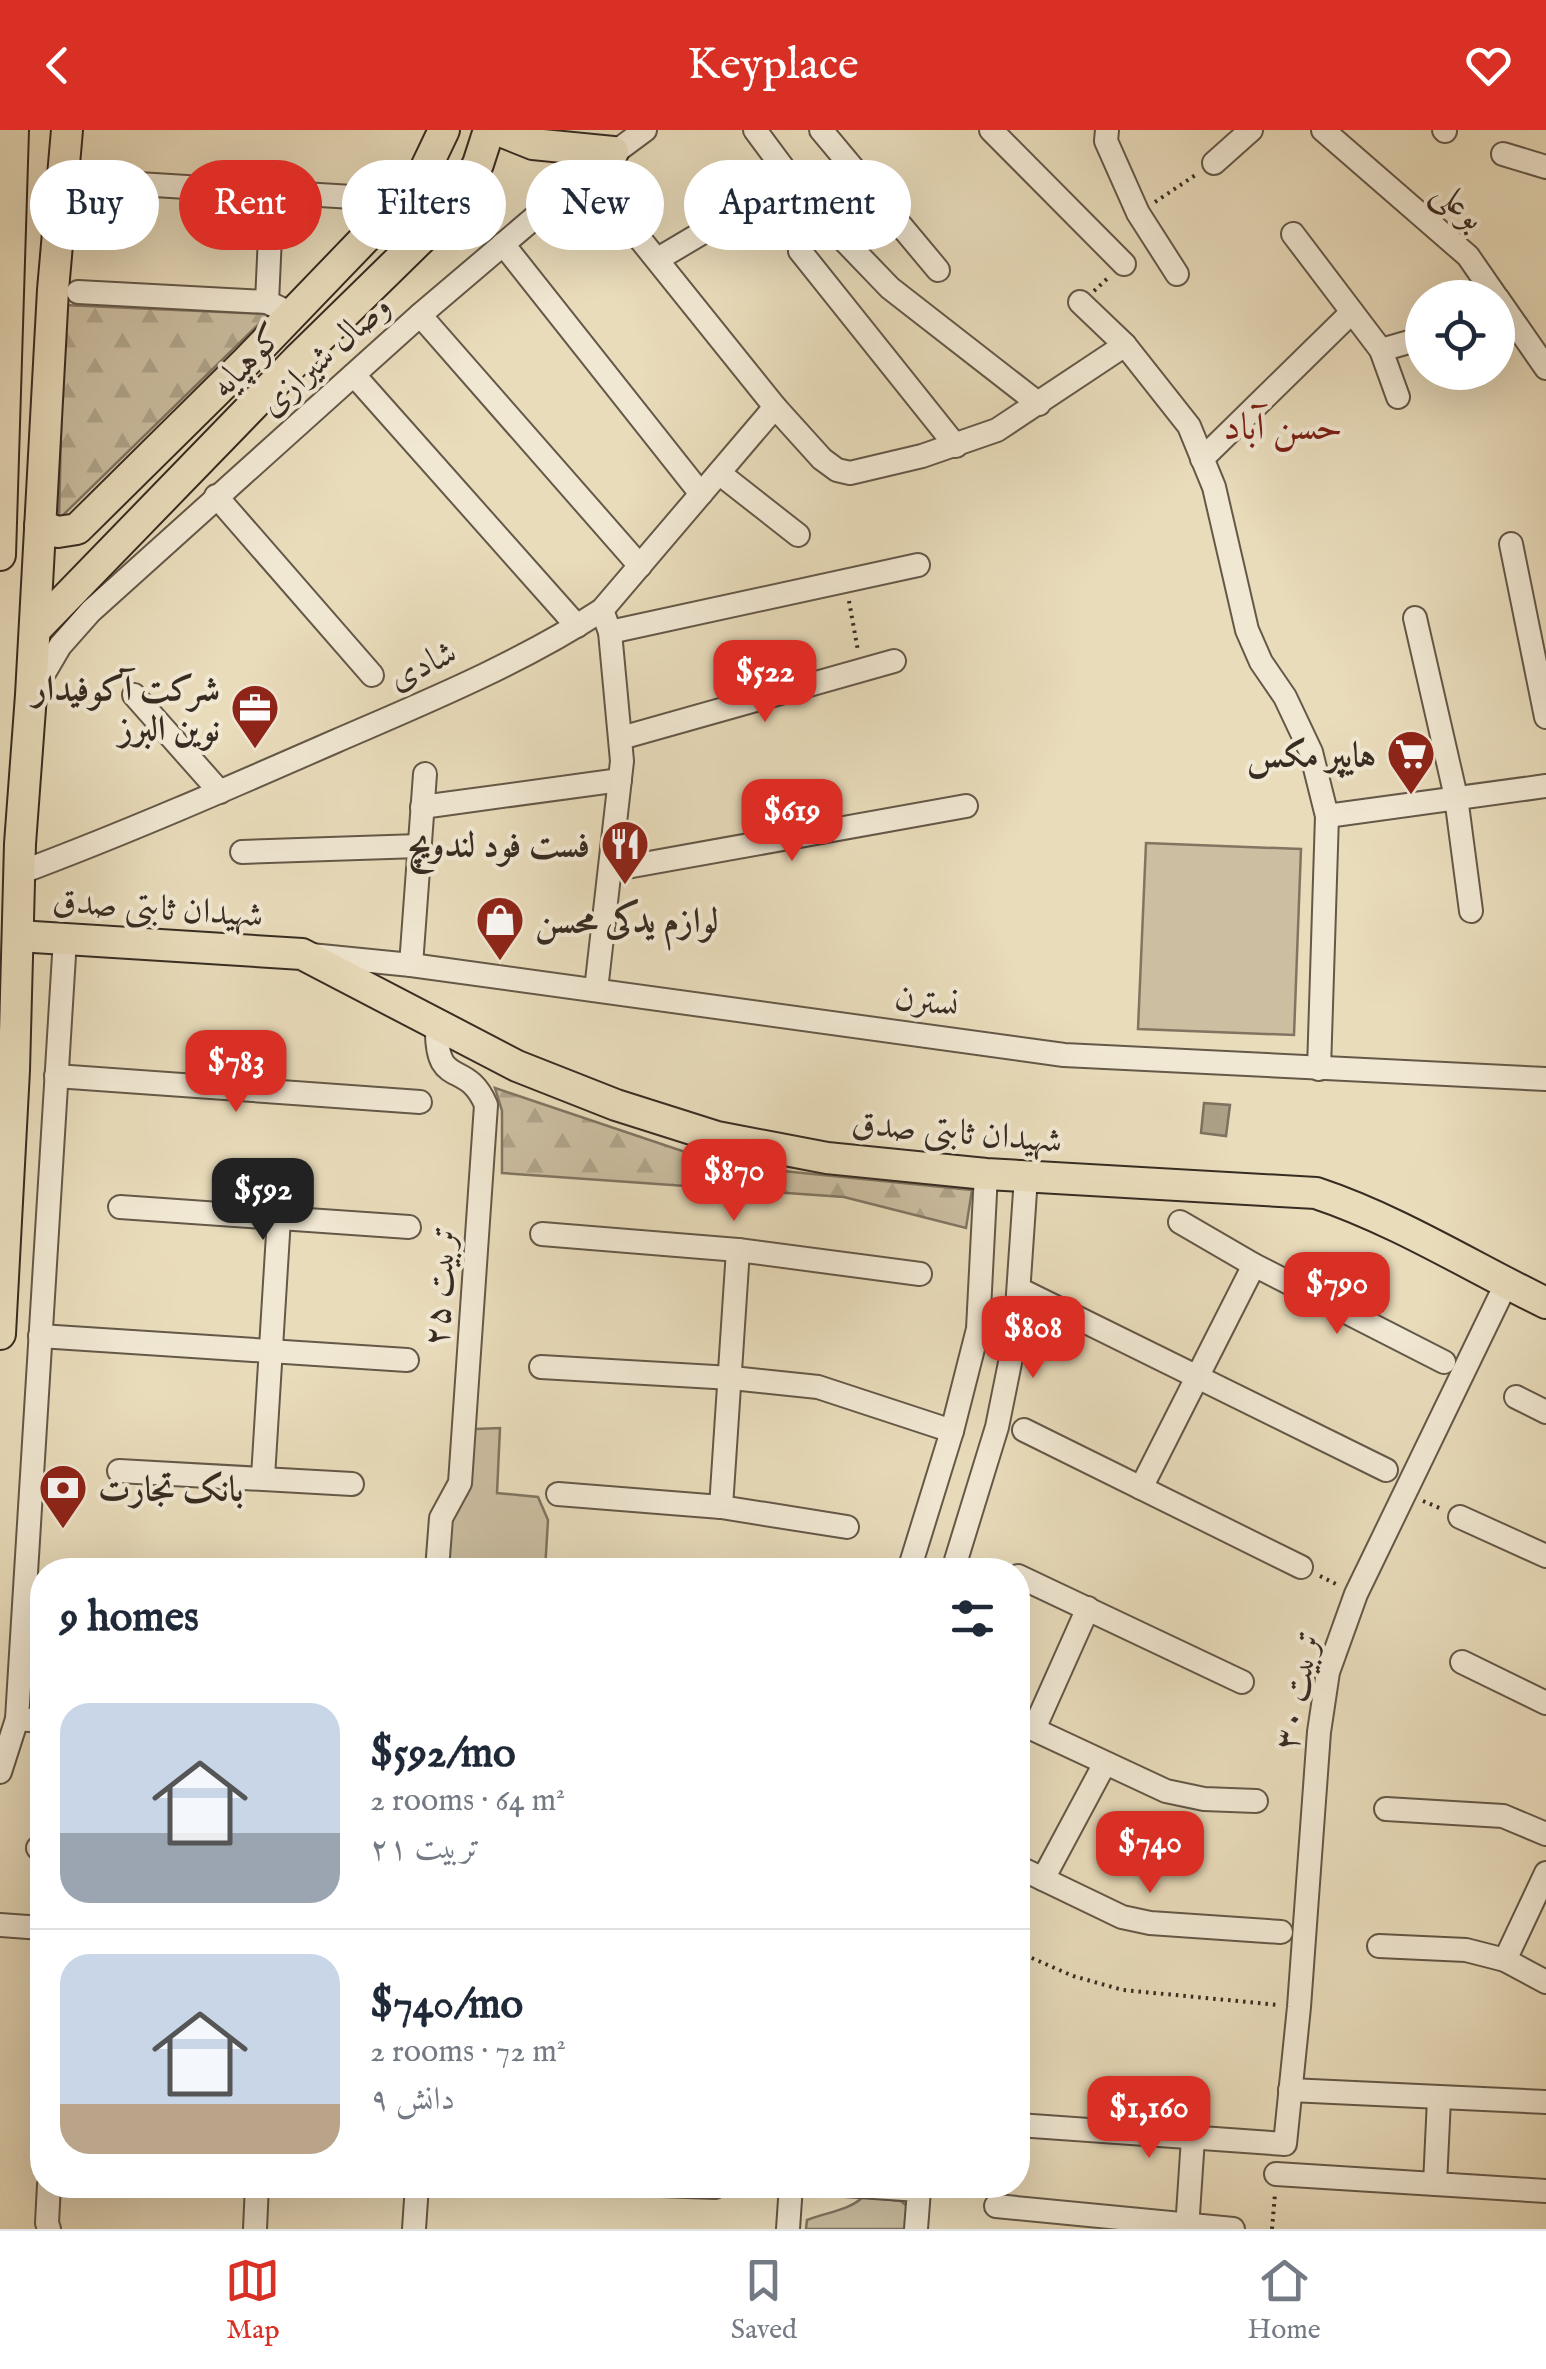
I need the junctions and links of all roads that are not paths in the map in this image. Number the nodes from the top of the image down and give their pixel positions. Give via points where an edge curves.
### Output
1 (444, 130) edge
2 (489, 130) edge
3 (498, 130) edge
4 (645, 130) edge
5 (755, 130) edge
6 (821, 130) edge
7 (991, 130) edge
8 (1107, 130) edge
9 (1251, 130) edge
10 (1323, 130) edge
11 (65, 131) edge
12 (14, 132) edge
13 (614, 152) junction
14 (1502, 154) dead end
15 (604, 160) edge
16 (1214, 163) road end
17 (1546, 167) edge
18 (526, 225) edge
19 (1293, 234) dead end
20 (506, 242) edge
21 (684, 244) edge
22 (506, 247) edge
23 (276, 250) edge
24 (497, 250) edge
25 (651, 250) edge
26 (800, 251) dead end
27 (658, 259) junction
28 (1124, 264) road end
29 (938, 270) dead end
30 (1177, 274) dead end
31 (1481, 280) edge
32 (78, 292) dead end
33 (1080, 302) road end
34 (279, 308) junction
35 (1352, 312) junction
36 (420, 315) junction
37 (1515, 328) edge
38 (1405, 343) edge
39 (1125, 345) junction
40 (258, 350) junction
41 (1381, 350) junction
42 (297, 360) junction
43 (1546, 368) edge
44 (354, 375) junction
45 (272, 387) junction
46 (1398, 398) dead end
47 (1040, 404) junction
48 (775, 407) junction
49 (956, 446) junction
50 (1202, 458) junction
51 (2, 466) edge
52 (719, 473) junction
53 (701, 494) junction
54 (216, 496) junction
55 (40, 526) junction
56 (78, 529) junction
57 (798, 535) dead end
58 (1511, 544) dead end
59 (0, 555) edge
60 (918, 564) dead end
61 (640, 566) junction
62 (79, 583) junction
63 (1415, 618) dead end
64 (606, 621) junction
65 (577, 626) junction
66 (35, 630) junction
67 (894, 661) dead end
68 (372, 675) dead end
69 (32, 695) junction
70 (134, 695) dead end
71 (1546, 716) edge
72 (621, 738) junction
73 (425, 774) dead end
74 (620, 780) junction
75 (1546, 786) edge
76 (220, 792) junction
77 (1456, 797) junction
78 (966, 806) dead end
79 (422, 807) junction
80 (1326, 816) junction
81 (418, 846) junction
82 (242, 852) dead end
83 (610, 870) junction
84 (19, 873) junction
85 (1471, 911) dead end
86 (18, 936) junction
87 (65, 939) junction
88 (302, 954) junction
89 (411, 965) junction
90 (596, 990) junction
91 (437, 1026) junction
92 (1320, 1069) junction
93 (56, 1076) junction
94 (1546, 1079) edge
95 (420, 1102) dead end
96 (986, 1174) junction
97 (1026, 1176) junction
98 (120, 1207) dead end
99 (279, 1218) junction
100 (1180, 1222) dead end
101 (409, 1227) dead end
102 (542, 1234) dead end
103 (738, 1250) junction
104 (3, 1259) edge
105 (1254, 1266) junction
106 (920, 1274) dead end
107 (1506, 1284) junction
108 (1019, 1290) junction
109 (1546, 1303) edge
110 (0, 1334) edge
111 (40, 1336) junction
112 (271, 1351) junction
113 (407, 1360) dead end
114 (1444, 1362) dead end
115 (541, 1367) dead end
116 (1198, 1377) junction
117 (732, 1378) junction
118 (1516, 1397) dead end
119 (1546, 1412) edge
120 (1024, 1430) dead end
121 (952, 1432) junction
122 (1386, 1470) dead end
123 (118, 1471) dead end
124 (263, 1477) junction
125 (352, 1484) dead end
126 (1141, 1488) junction
127 (558, 1494) dead end
128 (721, 1507) junction
129 (1460, 1517) road end
130 (847, 1527) dead end
131 (1546, 1556) edge
132 (439, 1558) edge
133 (913, 1558) edge
134 (957, 1558) edge
135 (1301, 1568) road end
136 (1030, 1582) edge
137 (1088, 1608) junction
138 (1462, 1662) dead end
139 (1242, 1682) dead end
140 (1546, 1704) edge
141 (1030, 1718) edge
142 (17, 1720) junction
143 (30, 1721) edge
144 (1030, 1728) edge
145 (1104, 1765) junction
146 (0, 1772) edge
147 (1256, 1801) dead end
148 (1386, 1809) dead end
149 (1546, 1834) edge
150 (1030, 1872) edge
151 (1546, 1874) edge
152 (1043, 1879) junction
153 (0, 1924) edge
154 (30, 1927) edge
155 (1280, 1932) dead end
156 (1379, 1946) dead end
157 (1506, 1960) junction
158 (1546, 1982) edge
159 (1290, 2090) junction
160 (1439, 2098) junction
161 (1546, 2102) edge
162 (1030, 2126) edge
163 (1193, 2138) junction
164 (1276, 2174) dead end
165 (1435, 2184) junction
166 (1546, 2191) edge
167 (49, 2198) edge
168 (256, 2198) edge
169 (416, 2198) edge
170 (790, 2198) edge
171 (918, 2198) edge
172 (996, 2206) dead end
173 (1187, 2227) edge
174 (49, 2229) edge
175 (255, 2229) edge
176 (414, 2229) edge
177 (788, 2229) edge
178 (916, 2229) edge
179 (1234, 2229) edge

1 - 34 main road, کوهپایه via 424,174 402,200
2 - 42 main road, کوهپایه via 462,194
3 - 13 main road via 533,144
4 - 13 street, وصال شیرازی
5 - 47 street via 814,208 890,288
6 - 29 street
7 - 28 street
8 - 30 street via 1138,213
9 - 16 street
10 - 31 street, بوعلی via 1468,256
11 - 55 main road
12 - 51 main road
13 - 15 street, وصال شیرازی
14 - 17 street
18 - 20 street, وصال شیرازی
19 - 35 street
21 - 27 street
22 - 53 street
23 - 34 street
24 - 36 street, وصال شیرازی
25 - 27 street
26 - 49 street
27 - 48 street
32 - 34 street
33 - 39 street
34 - 40 main road, کوهپایه
35 - 41 street
35 - 50 street
36 - 44 street, وصال شیرازی
36 - 61 street
37 - 43 street, بوعلی
38 - 41 street
39 - 47 street
39 - 50 street via 1189,426
40 - 42 main road
40 - 45 main road
40 - 56 main road, کوهپایه
41 - 46 street
42 - 45 main road, کوهپایه
44 - 54 street, وصال شیرازی
44 - 65 street
45 - 62 main road, کوهپایه
47 - 49 street
48 - 49 street via 837,470
48 - 52 street, شادی
50 - 80 street via 1247,630 1311,752
51 - 59 main road
52 - 53 street, شادی
52 - 57 street
53 - 61 street, شادی
54 - 68 street
54 - 69 street, وصال شیرازی via 91,611 60,646
55 - 56 main road
55 - 66 main road
56 - 62 main road, کوهپایه via 59,540 48,565 52,579
58 - 71 street
60 - 64 street
61 - 64 street, شادی
62 - 66 main road, کوهپایه
63 - 77 street
64 - 65 street, شادی
64 - 72 street
65 - 76 street, شادی via 514,661
66 - 69 main road
67 - 72 street
69 - 84 main road
70 - 76 street
72 - 74 street
73 - 79 street
74 - 79 street
74 - 83 street
75 - 77 street
76 - 84 street, شادی
77 - 80 street
77 - 85 street
78 - 83 street
79 - 81 street
80 - 92 street
81 - 82 street
81 - 89 street
83 - 90 street
84 - 86 main road
86 - 87 main road, شهیدان ثابتی صدق
86 - 104 main road
87 - 88 main road, شهیدان ثابتی صدق
87 - 93 street
88 - 89 street, نسترن
88 - 91 main road, شهیدان ثابتی صدق
89 - 90 street, نسترن
90 - 92 street, نسترن via 1064,1054
91 - 96 main road, شهیدان ثابتی صدق via 518,1066 716,1136 826,1158
91 - 132 street, تربیت ۲۵ via 439,1060 480,1088 486,1105 460,1483 441,1518
92 - 94 street, نسترن
93 - 95 street
93 - 111 street
96 - 97 main road, شهیدان ثابتی صدق
96 - 121 street via 978,1329
97 - 107 main road, شهیدان ثابتی صدق via 1316,1193
97 - 108 street
98 - 99 street
99 - 101 street
99 - 112 street
100 - 105 street
102 - 103 street
103 - 106 street
103 - 117 street
104 - 110 main road
105 - 114 street
105 - 116 street
107 - 109 main road, شهیدان ثابتی صدق
107 - 159 street, تربیت ۳۰ via 1356,1594 1328,1672
108 - 116 street
108 - 134 street via 997,1427
111 - 112 street
111 - 142 street
112 - 113 street
112 - 124 street
115 - 117 street
116 - 122 street
116 - 126 street
117 - 121 street via 818,1388
117 - 128 street
118 - 119 street
120 - 126 street
121 - 133 street
123 - 124 street
124 - 125 street
126 - 135 street
127 - 128 street
128 - 130 street
129 - 131 street
136 - 137 street
137 - 139 street
137 - 141 street
138 - 140 street
142 - 143 street
142 - 146 street
144 - 145 street
145 - 147 street via 1166,1791
145 - 152 street
148 - 149 street via 1503,1816
150 - 152 street
151 - 157 street
152 - 155 street via 1122,1917
153 - 154 street
156 - 157 street via 1466,1950
157 - 158 street
159 - 160 street
159 - 163 street, تربیت ۳۰ via 1285,2144
160 - 161 street
160 - 165 street
162 - 163 street
163 - 173 street
164 - 165 street
165 - 166 street
167 - 174 street
168 - 175 street
169 - 176 street
170 - 177 street
171 - 178 street
172 - 173 street
173 - 179 street

